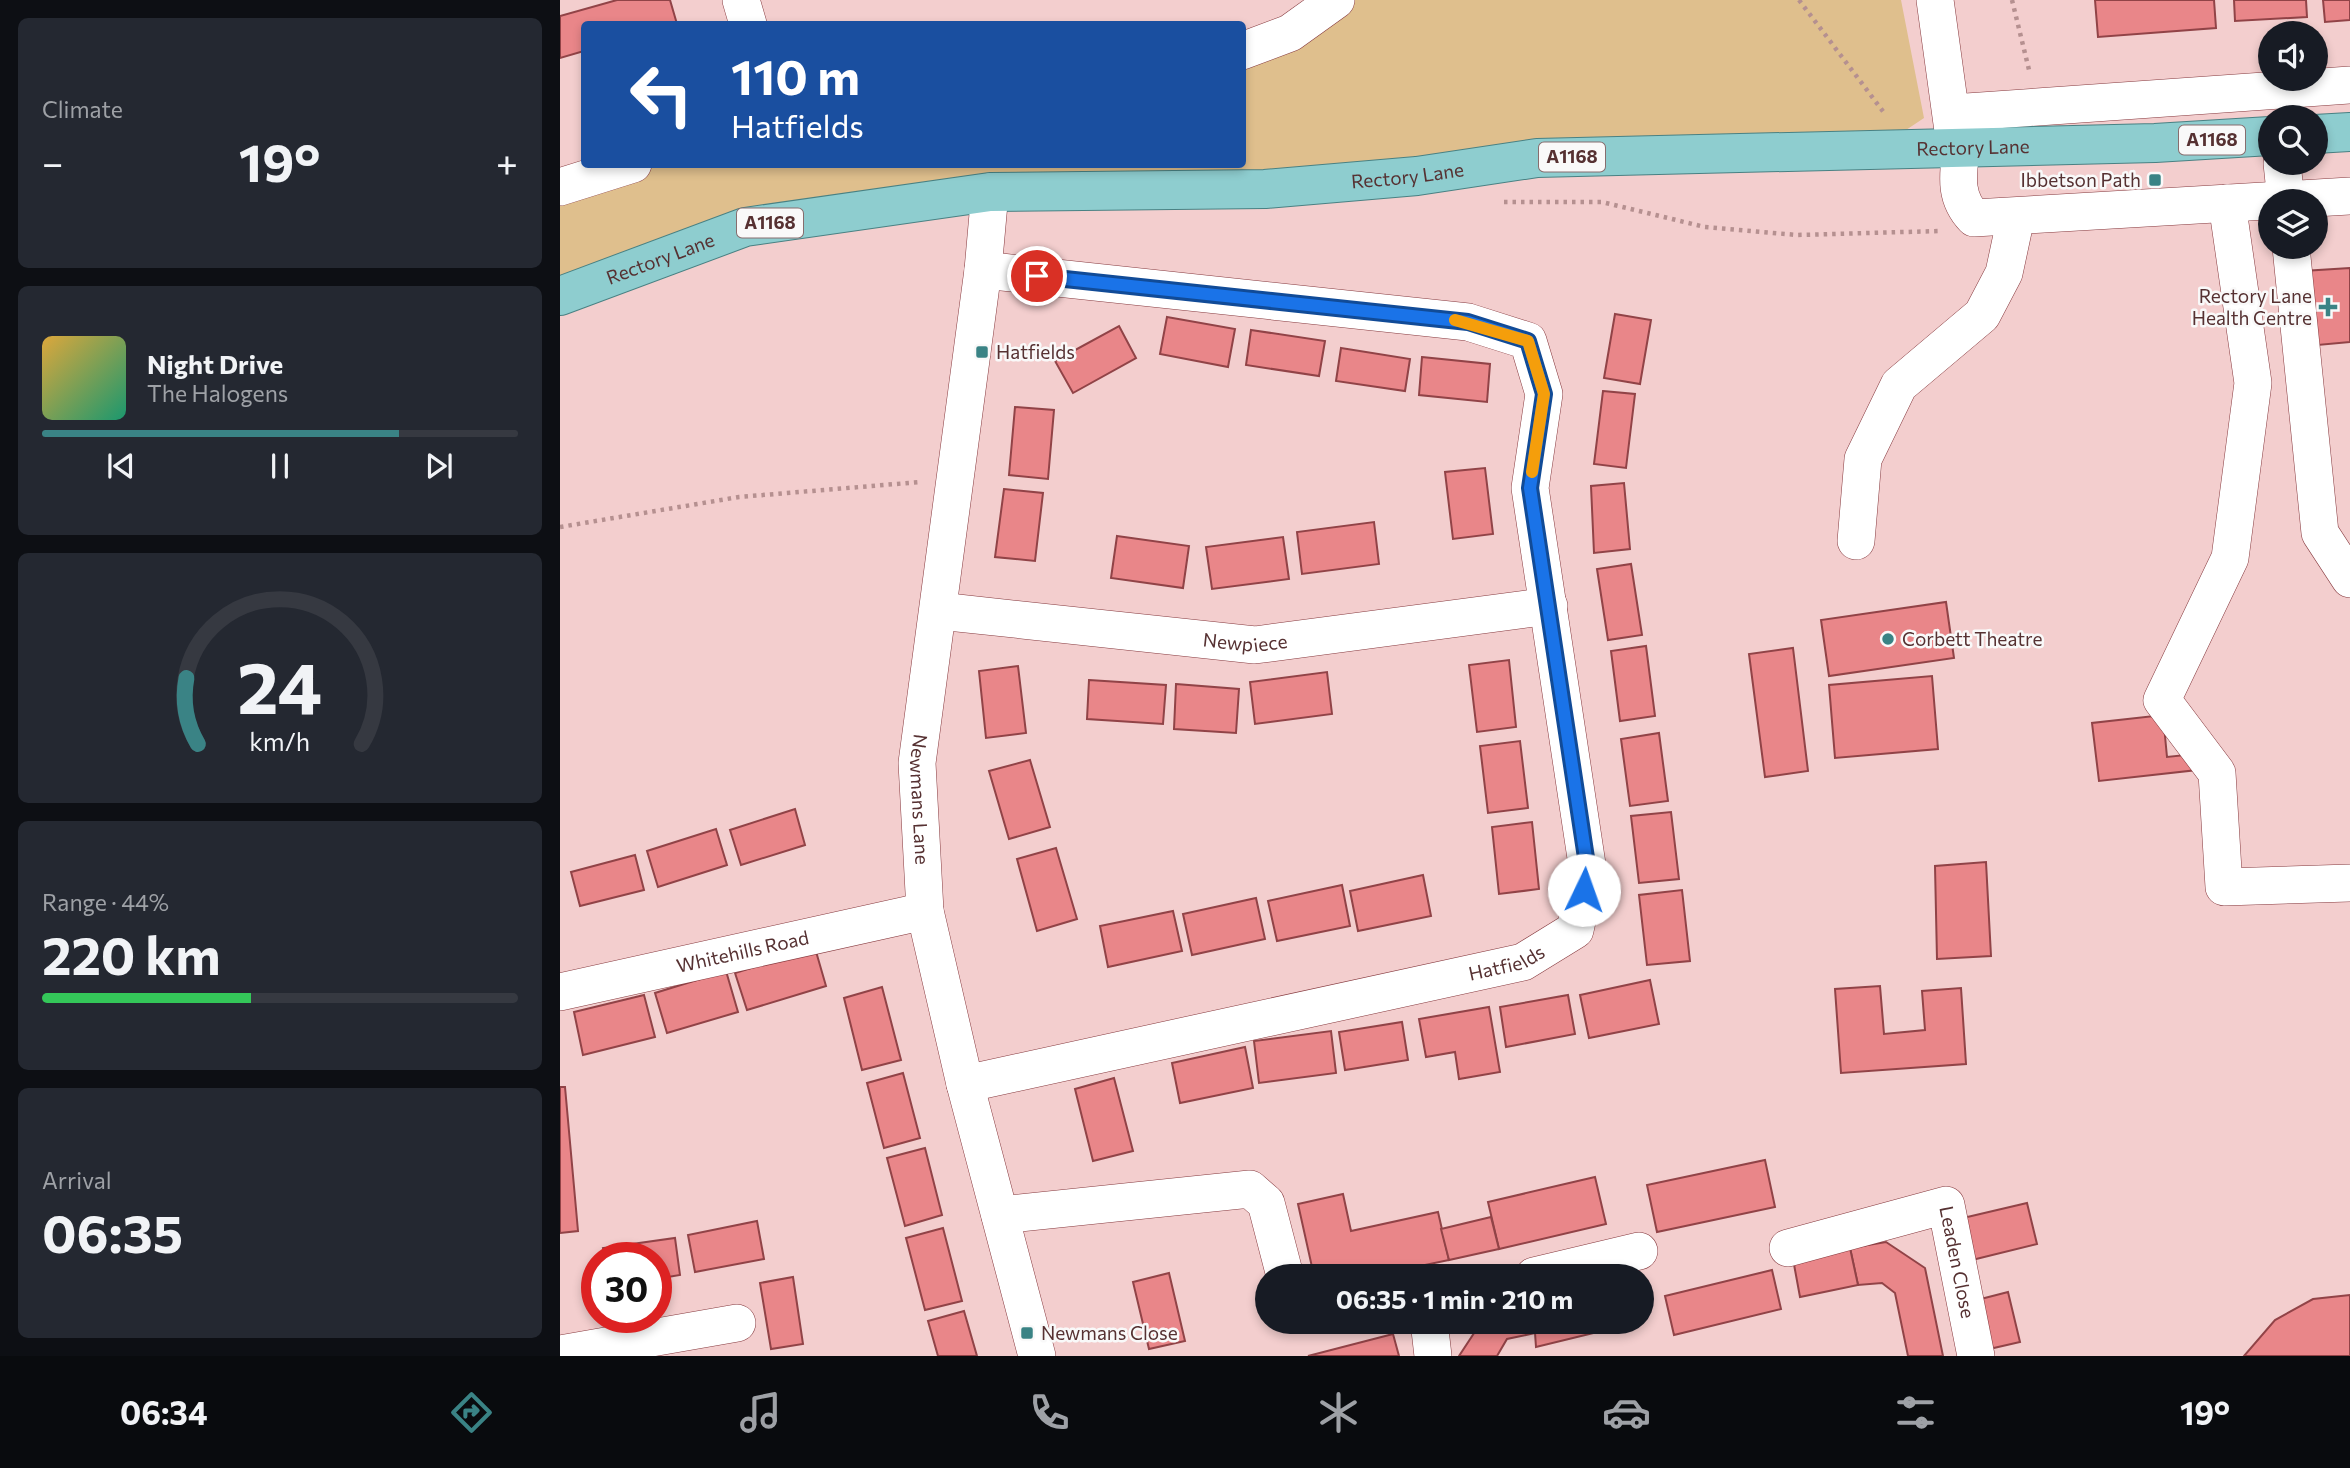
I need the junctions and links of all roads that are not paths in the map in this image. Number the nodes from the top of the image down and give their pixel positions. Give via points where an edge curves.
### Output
1 (741, 0) edge
2 (1336, 0) edge
3 (1934, 0) edge
4 (747, 21) edge
5 (1246, 50) edge
6 (2350, 85) edge
7 (2350, 132) edge
8 (2328, 133) edge
9 (1956, 135) junction
10 (2258, 137) edge
11 (620, 168) edge
12 (560, 187) edge
13 (990, 192) junction
14 (2350, 196) edge
15 (2328, 198) edge
16 (2258, 202) edge
17 (2227, 203) junction
18 (2016, 217) junction
19 (2292, 259) edge
20 (983, 270) junction
21 (560, 296) edge
22 (1856, 541) dead end
23 (2350, 579) edge
24 (1549, 606) junction
25 (939, 611) junction
26 (2350, 883) edge
27 (925, 911) junction
28 (560, 992) edge
29 (965, 1084) junction
30 (1000, 1215) junction
31 (1788, 1248) dead end
32 (1639, 1251) dead end
33 (1282, 1264) edge
34 (1584, 1264) edge
35 (737, 1324) dead end
36 (1430, 1334) edge
37 (560, 1354) edge
38 (1037, 1356) edge
39 (1433, 1356) edge
40 (1976, 1356) edge

1 - 4 street
2 - 5 street via 1290,33
3 - 9 street
6 - 9 street via 2038,108
7 - 8 main road
9 - 10 main road, Rectory Lane / A1168 via 2155,143
9 - 13 main road, Rectory Lane / A1168 via 1902,148 1537,158 1417,176 1265,189
9 - 18 street via 1961,204 1975,219
11 - 12 street
13 - 20 street, Newmans Lane
13 - 21 main road, Rectory Lane / A1168 via 745,227
14 - 15 street
16 - 17 street
17 - 18 street
17 - 26 street via 2253,383 2231,558 2162,699 2217,773 2224,887
18 - 22 street via 2004,273 1982,315 1899,385 1893,397 1863,459
19 - 23 street via 2320,533
20 - 24 street, Hatfields via 1468,322 1528,341 1544,394 1530,488
20 - 25 street, Newmans Lane
24 - 25 street, Newpiece via 1255,645
24 - 29 street, Hatfields via 1588,871 1575,930 1522,962
25 - 27 street, Newmans Lane via 917,764
27 - 28 street, Whitehills Road
27 - 29 street, Newmans Lane
29 - 30 street, Newmans Lane
30 - 33 street via 1250,1189 1266,1203
30 - 38 street, Newmans Lane
31 - 40 street, Leaden Close via 1946,1205
32 - 34 street
35 - 37 street
36 - 39 street

